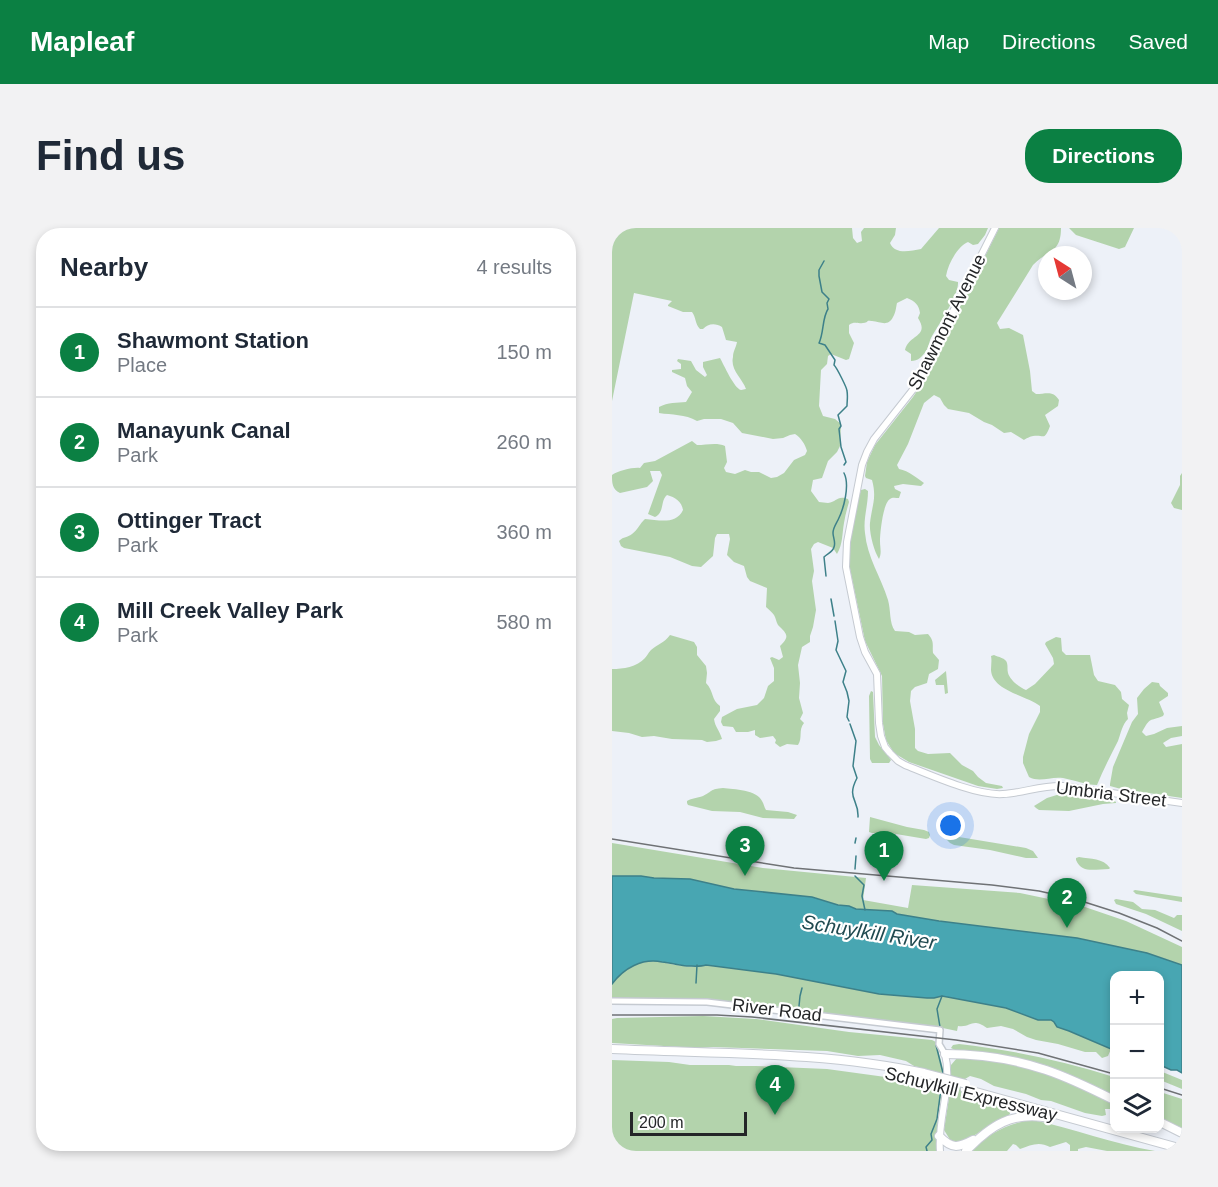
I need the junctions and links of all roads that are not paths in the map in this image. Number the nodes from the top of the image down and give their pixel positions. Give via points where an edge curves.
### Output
1 (995, 228) edge
2 (935, 776) joint
3 (1182, 803) edge
4 (612, 1002) edge
5 (612, 1049) edge
6 (612, 1054) edge
7 (945, 1054) junction
8 (923, 1076) junction
9 (1110, 1098) edge
10 (1164, 1124) edge
11 (1110, 1128) edge
12 (1110, 1129) edge
13 (984, 1133) junction
14 (1127, 1133) edge
15 (1141, 1133) edge
16 (1182, 1133) edge
17 (939, 1137) junction
18 (1182, 1144) edge
19 (1182, 1149) edge
20 (940, 1151) edge
21 (966, 1151) edge

1 - 2 main road, Shawmont Avenue via 915,387 874,439 863,461 845,557 865,652 877,674 879,728 885,747 905,765
2 - 3 main road, Umbria Street via 991,794 1063,786
4 - 7 street, River Road via 707,1002 940,1030 939,1044
5 - 8 highway, Schuylkill Expressway via 824,1058 882,1065
6 - 8 highway, Schuylkill Expressway via 820,1063
7 - 9 highway via 1038,1067
7 - 17 main road via 947,1072
8 - 11 highway, Schuylkill Expressway, bridge
10 - 16 highway
12 - 13 highway via 1031,1116 1003,1122
13 - 17 highway via 958,1147
13 - 21 highway
14 - 19 highway, Schuylkill Expressway
15 - 18 highway
17 - 20 main road

